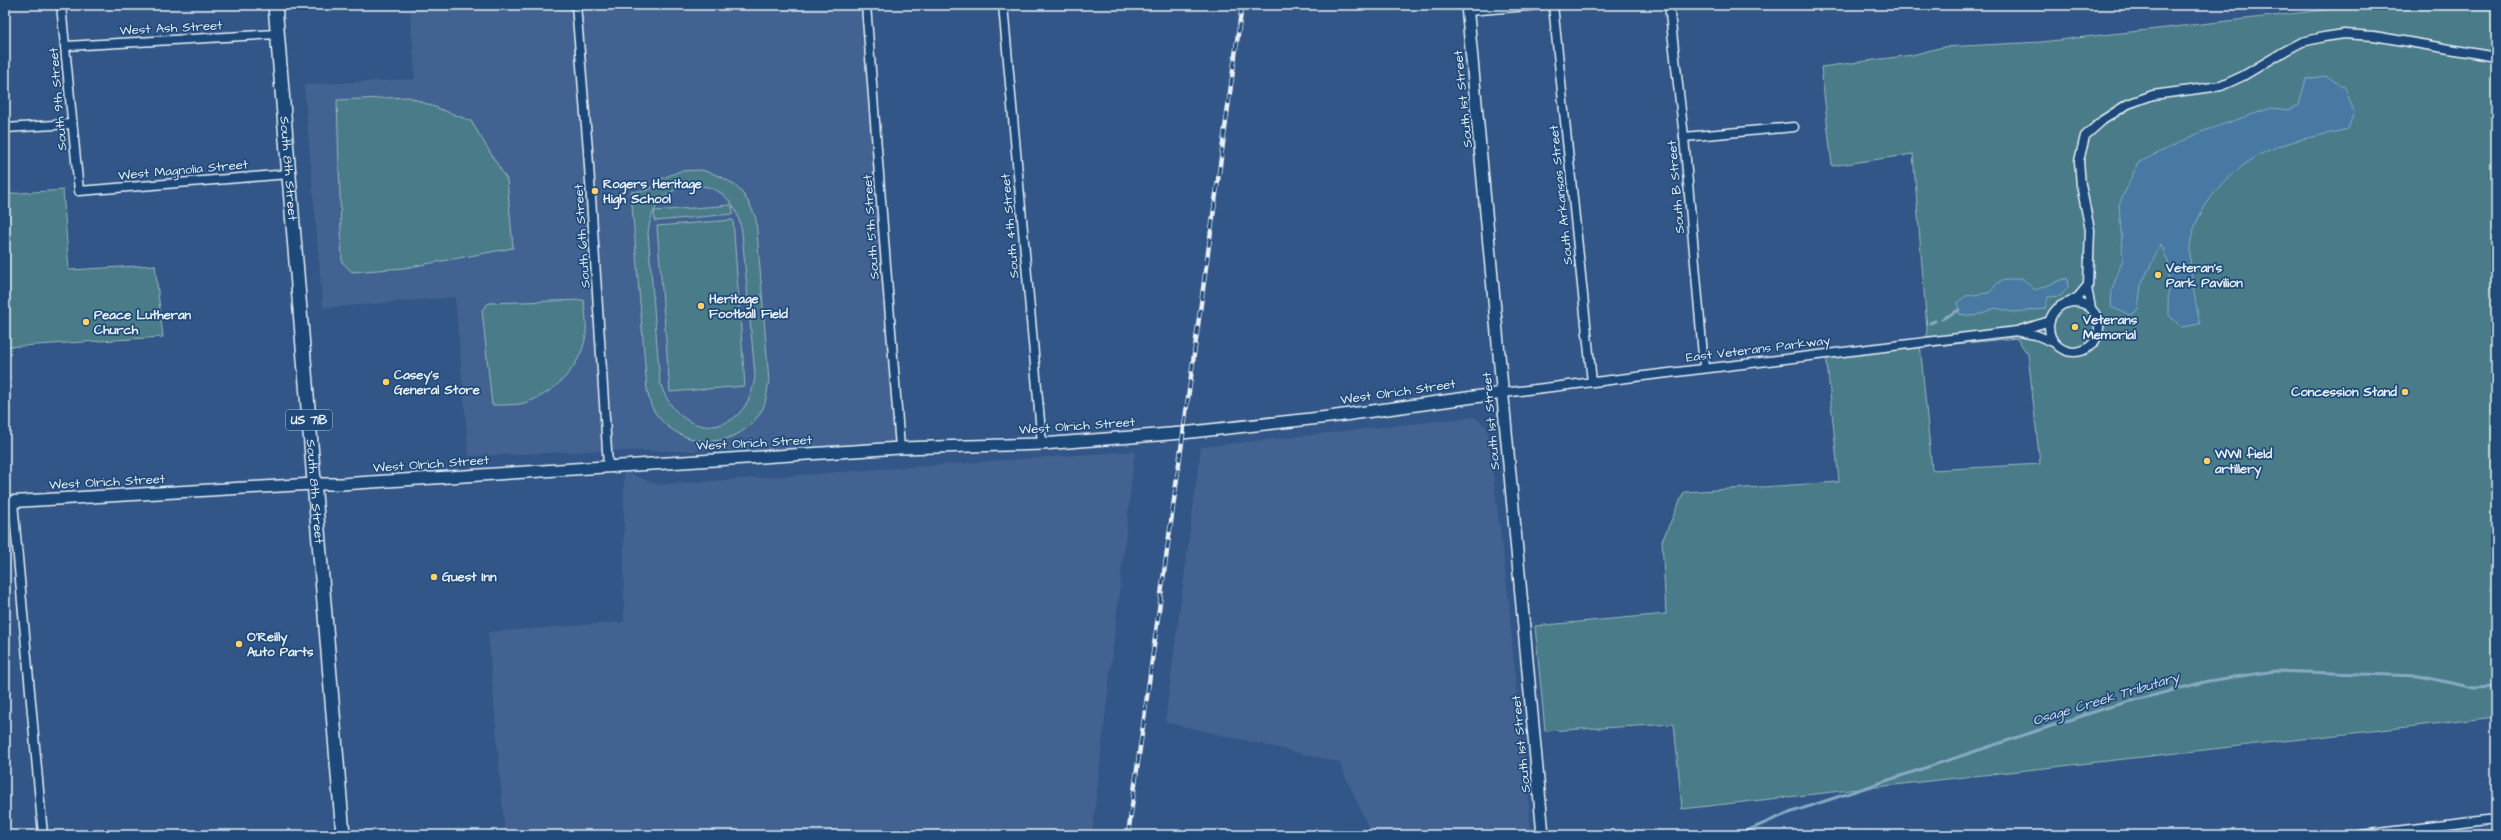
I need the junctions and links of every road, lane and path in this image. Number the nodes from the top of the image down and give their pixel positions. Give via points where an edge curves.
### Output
1 (61, 5) edge
2 (275, 5) edge
3 (576, 5) edge
4 (866, 5) edge
5 (1003, 5) edge
6 (1541, 5) edge
7 (1553, 5) edge
8 (1670, 5) edge
9 (1468, 8) edge
10 (277, 34) junction
11 (66, 46) junction
12 (2496, 57) edge
13 (71, 124) junction
14 (1794, 127) dead end
15 (5, 128) edge
16 (1684, 138) junction
17 (289, 174) junction
18 (79, 191) joint
19 (2087, 288) junction
20 (2068, 303) junction
21 (2091, 308) junction
22 (2050, 321) junction
23 (2017, 331) junction
24 (2054, 342) junction
25 (1704, 367) junction
26 (1592, 382) junction
27 (1503, 392) junction
28 (1042, 444) junction
29 (900, 448) junction
30 (608, 466) junction
31 (314, 484) junction
32 (9, 502) edge
33 (2496, 819) edge
34 (42, 835) edge
35 (343, 835) edge
36 (1543, 835) edge
37 (2361, 835) edge

1 - 11 street, South 9th Street
2 - 10 main road, South 8th Street / US 71B
3 - 30 street, South 6th Street via 589,157
4 - 29 street, South 5th Street
5 - 28 street, South 4th Street
6 - 9 street
7 - 26 street, South Arkansas Street
8 - 16 street, South B Street
9 - 27 street, South 1st Street
10 - 11 street, West Ash Street
10 - 17 main road, South 8th Street / US 71B
11 - 13 street, South 9th Street
12 - 19 street via 2374,36 2324,36 2302,42 2222,86 2153,96 2128,104 2103,120 2085,136 2079,161 2090,230
13 - 15 street
13 - 18 street, South 9th Street
14 - 16 street
16 - 25 street, South B Street
17 - 18 street, West Magnolia Street
17 - 31 main road, South 8th Street / US 71B
19 - 20 street
19 - 21 street
20 - 21 street via 2084,304
20 - 22 street via 2059,307
21 - 24 street, East Veterans Parkway via 2100,327 2099,334 2090,347 2083,351 2068,352
22 - 23 street, East Veterans Parkway
22 - 24 street via 2050,336
23 - 24 street, East Veterans Parkway
23 - 25 street, East Veterans Parkway
25 - 26 street, East Veterans Parkway
26 - 27 street, East Veterans Parkway
27 - 28 street, West Olrich Street via 1329,417 1182,433
27 - 36 street, South 1st Street
28 - 29 street, West Olrich Street
29 - 30 street, West Olrich Street
30 - 31 street, West Olrich Street
31 - 32 street, West Olrich Street
31 - 35 main road, South 8th Street / US 71B
32 - 34 street
33 - 37 street

